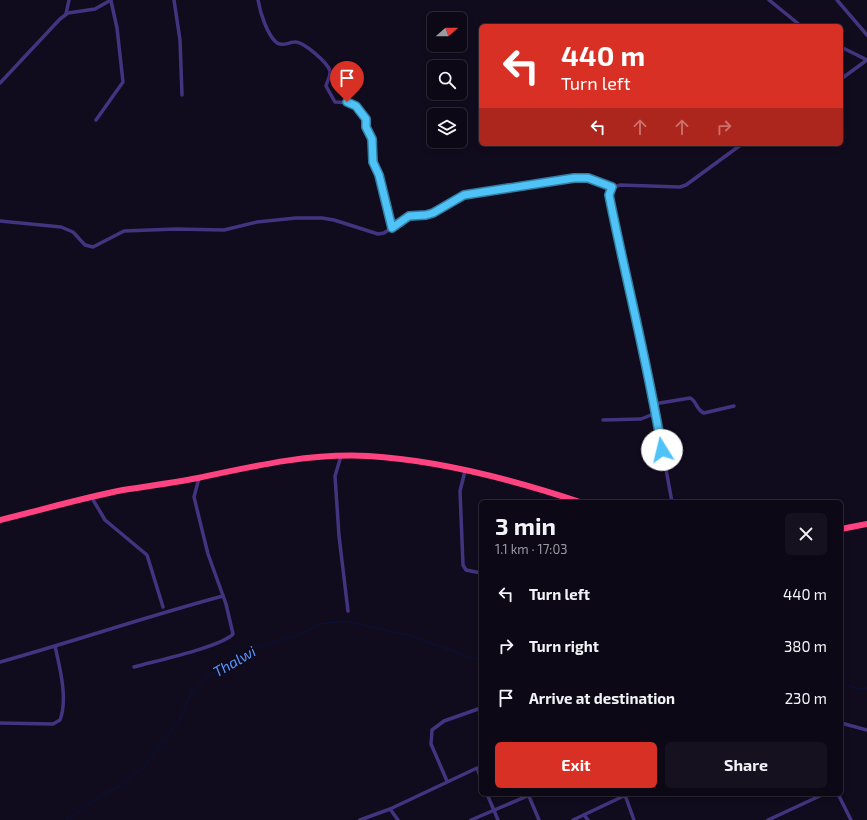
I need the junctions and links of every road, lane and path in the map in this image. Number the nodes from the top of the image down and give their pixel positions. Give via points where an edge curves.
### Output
1 (69, 0) edge
2 (174, 0) edge
3 (258, 0) edge
4 (769, 0) edge
5 (837, 0) edge
6 (111, 1) edge
7 (65, 15) junction
8 (799, 24) edge
9 (867, 35) edge
10 (843, 48) edge
11 (843, 78) edge
12 (0, 83) edge
13 (182, 95) dead end
14 (96, 120) dead end
15 (739, 146) edge
16 (612, 187) junction
17 (0, 221) edge
18 (392, 228) junction
19 (654, 404) junction
20 (734, 406) dead end
21 (656, 413) junction
22 (603, 420) dead end
23 (341, 456) junction
24 (465, 471) junction
25 (199, 478) junction
26 (92, 498) junction
27 (564, 500) edge
28 (672, 500) edge
29 (0, 520) edge
30 (867, 524) edge
31 (843, 529) edge
32 (479, 573) edge
33 (223, 596) junction
34 (163, 607) dead end
35 (348, 611) dead end
36 (55, 646) junction
37 (0, 662) edge
38 (134, 667) dead end
39 (479, 709) edge
40 (0, 723) edge
41 (843, 724) edge
42 (867, 730) edge
43 (479, 767) edge
44 (447, 781) junction
45 (488, 796) edge
46 (528, 796) edge
47 (530, 796) edge
48 (622, 796) edge
49 (627, 796) edge
50 (820, 796) edge
51 (839, 796) edge
52 (390, 809) junction
53 (494, 810) junction
54 (584, 814) junction
55 (360, 820) edge
56 (398, 820) edge
57 (471, 820) edge
58 (498, 820) edge
59 (539, 820) edge
60 (573, 820) edge
61 (588, 820) edge
62 (634, 820) edge
63 (768, 820) edge
64 (851, 820) edge

1 - 7 street
2 - 13 street via 180,40
3 - 18 street via 264,20 278,44 302,43 322,60 330,70 331,75 326,86 332,98 335,102 352,103 366,119 366,127 372,139 373,162 379,175
4 - 8 street
5 - 9 street
6 - 7 street via 95,8
6 - 14 street via 123,82
7 - 12 street
10 - 11 street via 867,60
15 - 16 street via 680,187
16 - 18 street via 588,178 574,178 464,195 433,213 409,216
16 - 19 street via 609,195
17 - 18 street via 61,227 73,232 85,245 93,247 124,231 224,230 257,222 285,219 322,218 378,234
19 - 20 street via 690,398 704,413
19 - 21 street
21 - 22 street via 641,419
21 - 28 street
23 - 24 highway via 388,458
23 - 25 highway via 265,463
23 - 35 street via 335,476 336,510
24 - 27 highway
24 - 32 street via 460,492 463,565 466,570
25 - 26 highway
25 - 33 street via 194,497 208,554
26 - 29 highway
26 - 34 street via 105,520 147,555
30 - 31 highway
33 - 36 street
33 - 38 street via 233,627 232,635 198,649
36 - 37 street
36 - 40 street via 62,684 60,720 53,724
39 - 44 street via 444,721 432,730 431,744
41 - 42 street
43 - 44 street
44 - 52 street
45 - 53 street
46 - 53 street
47 - 59 street
48 - 54 street
49 - 62 street
50 - 63 street
51 - 64 street
52 - 55 street
52 - 56 street
53 - 57 street
53 - 58 street
54 - 60 street
54 - 61 street

